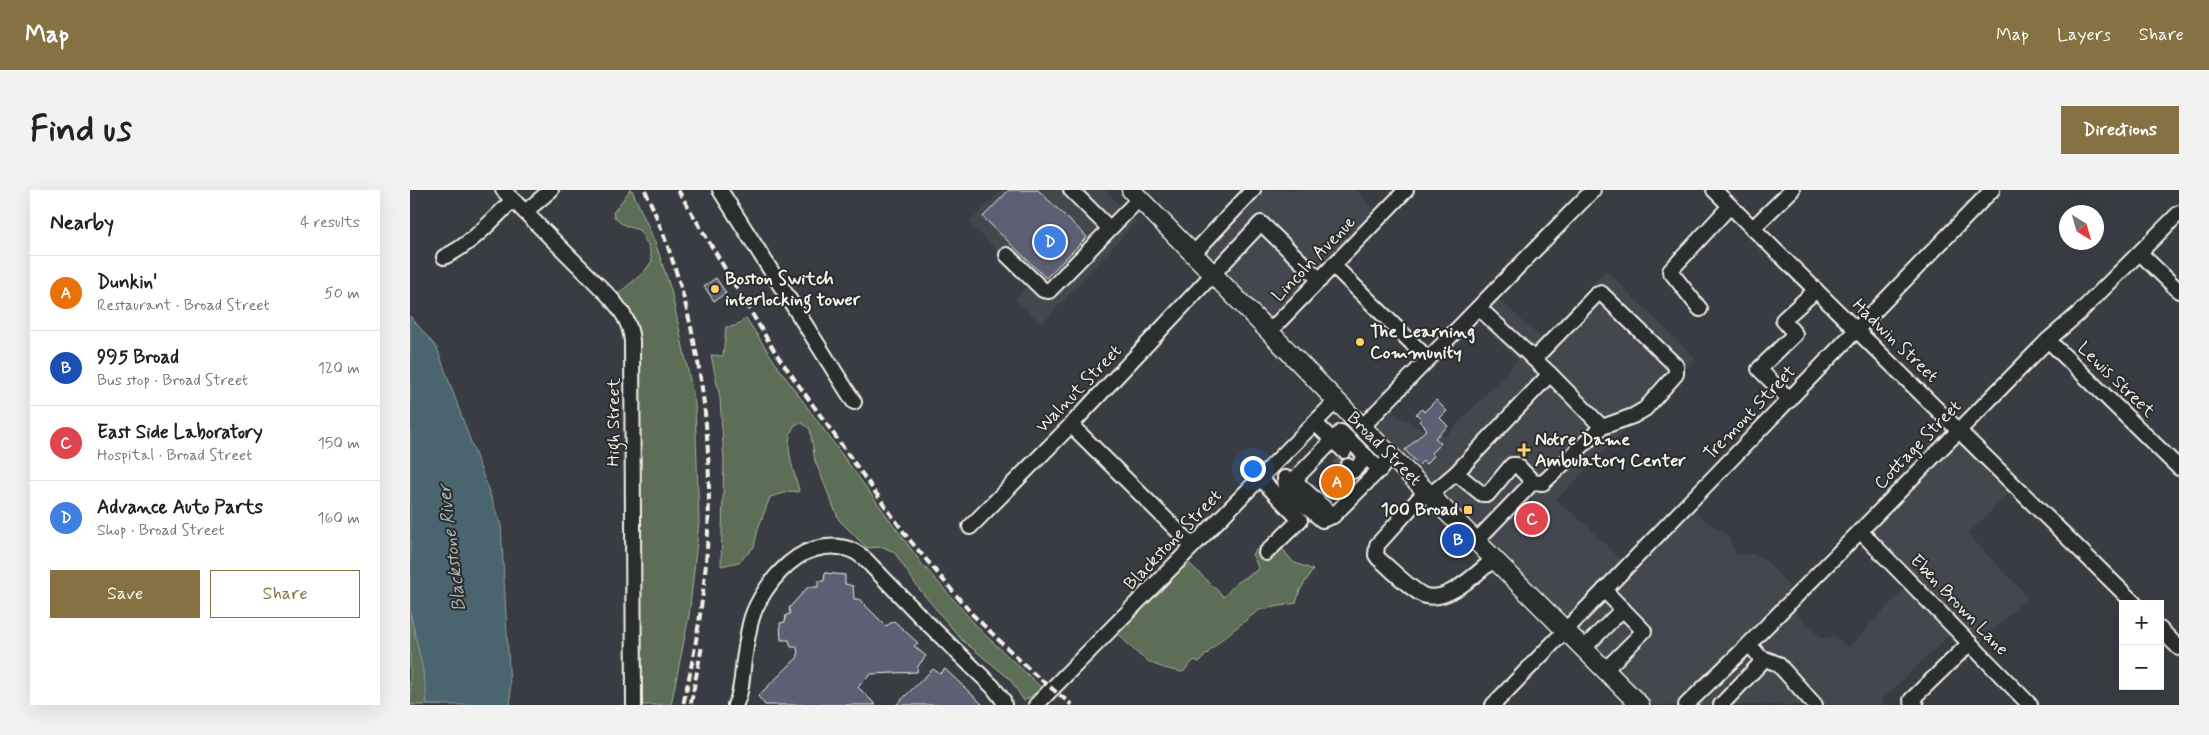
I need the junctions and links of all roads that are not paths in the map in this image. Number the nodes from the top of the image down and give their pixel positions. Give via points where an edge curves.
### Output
1 (551, 190) edge
2 (720, 190) edge
3 (1071, 190) edge
4 (1253, 190) edge
5 (1406, 190) edge
6 (1593, 190) edge
7 (1714, 190) edge
8 (1792, 190) edge
9 (1992, 190) edge
10 (1135, 194) edge
11 (508, 195) edge
12 (1730, 206) junction
13 (525, 212) junction
14 (2179, 214) edge
15 (1109, 228) junction
16 (1753, 228) junction
17 (2140, 253) junction
18 (1193, 254) junction
19 (1007, 255) dead end
20 (444, 257) dead end
21 (1333, 265) junction
22 (1214, 275) junction
23 (1320, 280) junction
24 (1816, 290) junction
25 (2179, 291) edge
26 (1479, 308) junction
27 (1700, 309) dead end
28 (1857, 330) junction
29 (1269, 332) junction
30 (2048, 340) junction
31 (1534, 359) junction
32 (1428, 360) junction
33 (1550, 374) junction
34 (1337, 400) junction
35 (1790, 400) junction
36 (854, 402) dead end
37 (1315, 422) junction
38 (1358, 423) junction
39 (1071, 425) junction
40 (1602, 427) junction
41 (1959, 430) junction
42 (1333, 440) junction
43 (1392, 457) junction
44 (1352, 460) junction
45 (1272, 466) junction
46 (2179, 468) edge
47 (1380, 470) junction
48 (1456, 473) junction
49 (1260, 478) junction
50 (1289, 479) junction
51 (1533, 482) junction
52 (1428, 493) junction
53 (970, 527) dead end
54 (1860, 531) junction
55 (1476, 540) junction
56 (1193, 546) junction
57 (1266, 553) dead end
58 (1494, 559) junction
59 (1604, 590) junction
60 (2131, 600) edge
61 (1623, 609) junction
62 (1566, 630) junction
63 (2164, 633) edge
64 (1970, 643) junction
65 (1749, 644) junction
66 (1584, 648) junction
67 (2179, 648) edge
68 (1760, 657) junction
69 (1605, 670) junction
70 (634, 705) edge
71 (735, 705) edge
72 (1004, 705) edge
73 (1036, 705) edge
74 (1493, 705) edge
75 (1640, 705) edge
76 (1686, 705) edge
77 (1721, 705) edge
78 (1815, 705) edge
79 (1916, 705) edge
80 (2030, 705) edge

1 - 13 street
2 - 36 street
3 - 15 street
4 - 18 street
5 - 21 street, Lincoln Avenue
6 - 26 street
7 - 12 street, Hadwin Street
8 - 16 street
9 - 28 street, Tremont Street
10 - 15 street
10 - 18 main road, Broad Street
11 - 13 street, High Street
11 - 20 street via 470,242
12 - 16 street, Hadwin Street
12 - 27 street via 1670,271
13 - 70 street, High Street via 610,297 623,312 629,326 632,350
14 - 17 street, Cottage Street
15 - 19 street via 1049,292
16 - 24 street, Hadwin Street
17 - 25 street
17 - 30 street, Cottage Street
18 - 22 main road, Broad Street
21 - 23 street, Lincoln Avenue
21 - 32 street
22 - 23 street, Walnut Street via 1261,223
22 - 29 main road, Broad Street
22 - 39 street, Walnut Street
23 - 29 street, Lincoln Avenue
24 - 28 street, Hadwin Street
24 - 35 street via 1783,320 1795,334 1759,369
26 - 31 street
26 - 32 street
28 - 35 street, Tremont Street
28 - 41 street, Hadwin Street
29 - 34 main road, Broad Street
30 - 41 street, Cottage Street
30 - 46 street, Lewis Street
31 - 33 street
31 - 40 street via 1600,293 1676,366 1676,374 1645,409
32 - 38 street
33 - 40 street
33 - 48 street
34 - 37 street, Blackstone Street
34 - 38 main road, Broad Street
35 - 59 street, Tremont Street
37 - 42 street
37 - 45 street, Blackstone Street
38 - 42 street
38 - 43 main road, Broad Street
39 - 53 street, Walnut Street
39 - 56 street
40 - 51 street via 1543,484
41 - 54 street, Cottage Street
41 - 60 street, Hadwin Street
42 - 44 street
42 - 44 street
42 - 50 street
43 - 47 street
43 - 52 main road, Broad Street
44 - 47 street
45 - 49 street, Blackstone Street
45 - 50 street
47 - 50 street via 1333,516 1322,520 1286,489
48 - 51 street via 1482,494 1488,494 1512,465 1517,464
48 - 52 street
49 - 56 street, Blackstone Street
49 - 57 street via 1300,520
51 - 55 street
52 - 55 main road, Broad Street
52 - 58 street via 1377,545 1379,559 1422,595 1434,596 1457,590
54 - 64 street, Eben Brown Lane
54 - 65 street, Cottage Street
55 - 58 main road, Broad Street
56 - 73 street, Blackstone Street
58 - 62 main road, Broad Street
59 - 61 street
59 - 62 street, Tremont Street
61 - 66 street
61 - 69 street via 1644,631
62 - 66 main road, Broad Street
62 - 74 street, Tremont Street
63 - 67 street
64 - 79 street via 1911,700
64 - 80 street, Eben Brown Lane
65 - 68 street
65 - 76 street, Cottage Street
66 - 69 main road, Broad Street
68 - 77 street via 1760,664
68 - 78 street via 1778,664
69 - 75 main road, Broad Street
71 - 72 street via 751,624 760,601 772,582 796,557 813,549 832,546 856,550 993,687

